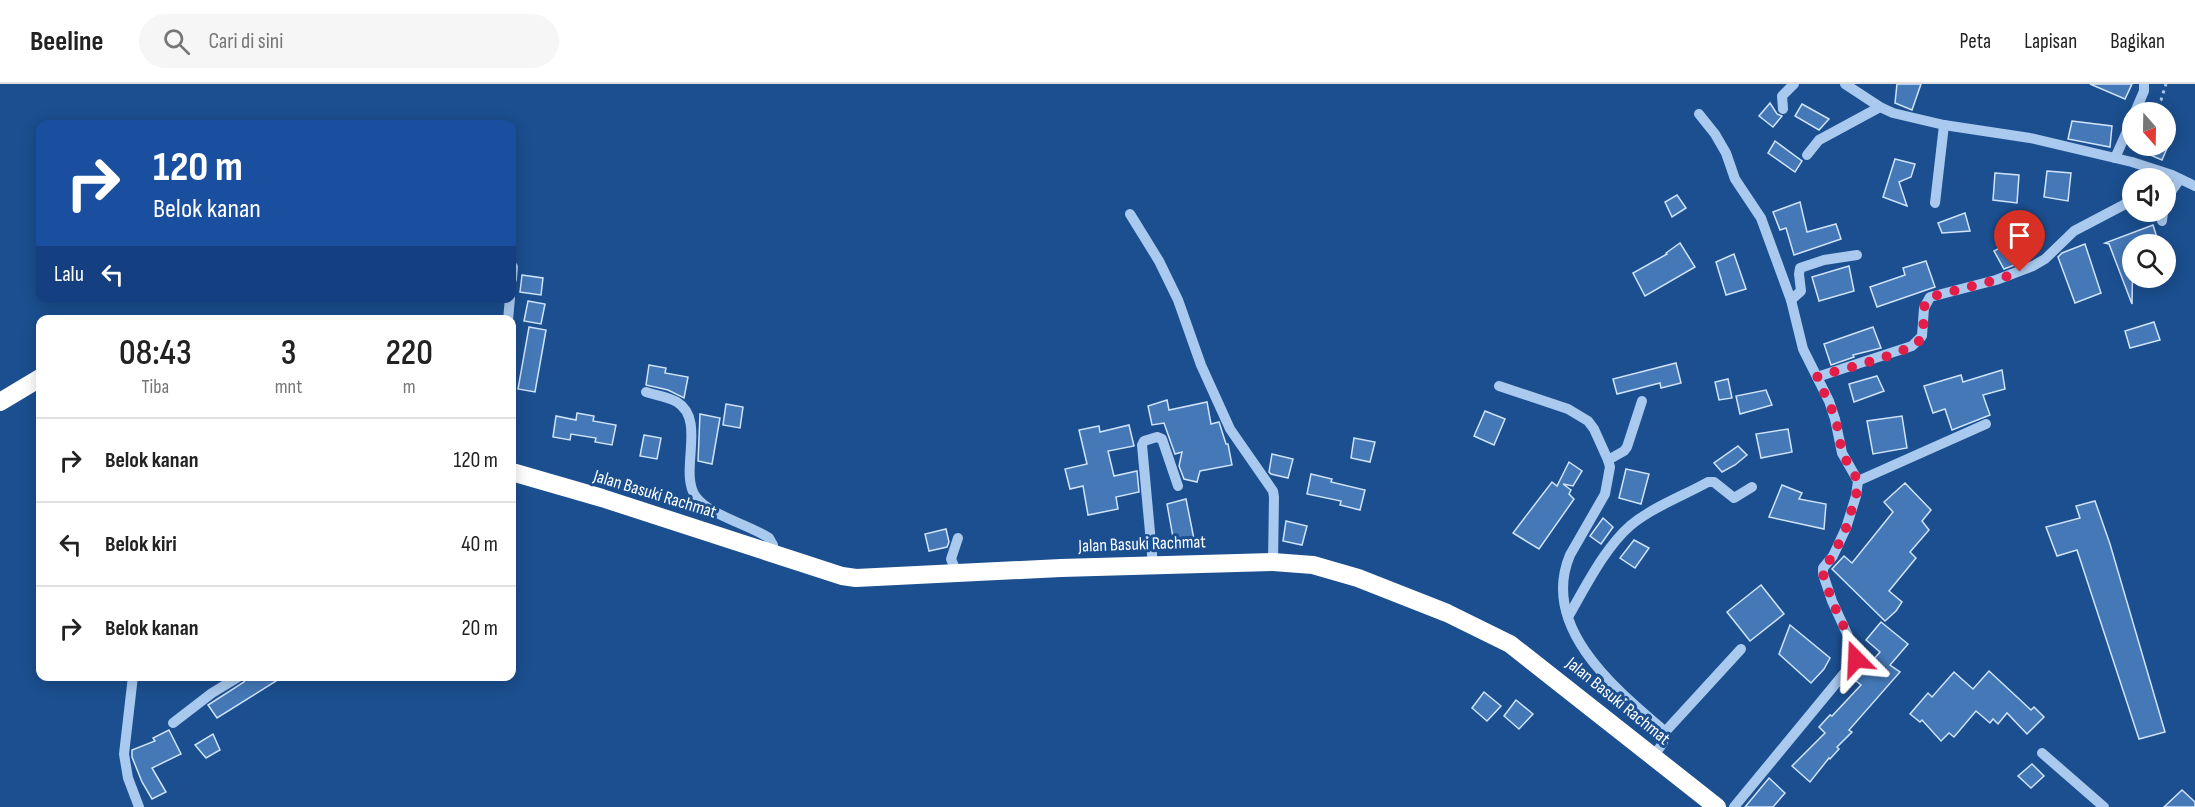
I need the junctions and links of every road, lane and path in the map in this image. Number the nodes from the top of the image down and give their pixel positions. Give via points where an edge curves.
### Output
1 (1794, 84) edge
2 (1845, 84) edge
3 (2144, 84) edge
4 (2166, 84) edge
5 (2140, 102) edge
6 (2159, 102) edge
7 (1880, 107) junction
8 (1783, 109) dead end
9 (1699, 114) dead end
10 (1944, 125) junction
11 (2122, 142) edge
12 (1807, 155) dead end
13 (2115, 158) junction
14 (2144, 168) edge
15 (2176, 179) edge
16 (2195, 186) edge
17 (1935, 203) dead end
18 (2122, 206) edge
19 (1130, 214) dead end
20 (1857, 255) dead end
21 (1791, 300) junction
22 (1817, 377) junction
23 (36, 380) edge
24 (1499, 386) dead end
25 (646, 392) dead end
26 (1642, 401) dead end
27 (0, 402) edge
28 (1986, 424) dead end
29 (1608, 460) junction
30 (516, 473) edge
31 (1858, 481) junction
32 (1178, 486) dead end
33 (1752, 487) dead end
34 (958, 538) dead end
35 (774, 555) junction
36 (1273, 562) junction
37 (1153, 565) junction
38 (957, 573) junction
39 (1568, 617) junction
40 (1741, 649) dead end
41 (132, 681) edge
42 (232, 681) edge
43 (173, 723) dead end
44 (1664, 733) junction
45 (2042, 753) dead end
46 (1653, 756) junction
47 (140, 807) edge
48 (1717, 807) edge
49 (1734, 807) edge
50 (2104, 807) edge

1 - 8 street via 1782,96
2 - 7 street
3 - 5 street
4 - 6 path
7 - 10 street
7 - 12 street via 1819,140
9 - 21 street via 1715,134 1735,179 1761,218
10 - 13 street via 2030,138
10 - 17 street
11 - 13 street
13 - 14 street
15 - 16 street
18 - 22 street via 2074,231 2032,266 1930,297 1923,308 1922,336 1912,346
19 - 36 street via 1160,261 1230,429 1273,490
20 - 21 street via 1800,268 1801,291
21 - 22 street via 1803,349
22 - 31 street via 1836,419 1842,453
23 - 27 highway
24 - 29 street via 1568,409 1588,421
25 - 35 street via 677,402 688,415 690,484 695,496 713,510 769,538
26 - 29 street via 1627,447
28 - 31 street
29 - 39 street via 1605,494 1566,566 1563,592
30 - 35 highway, Jalan Basuki Rachmat
31 - 49 street via 1846,528 1823,568 1856,659
32 - 37 street via 1162,439 1144,441
33 - 39 street via 1734,498 1714,482 1708,482 1637,520 1616,542
34 - 38 street via 951,559
35 - 38 highway, Jalan Basuki Rachmat via 856,578
36 - 37 highway, Jalan Basuki Rachmat
36 - 46 highway, Jalan Basuki Rachmat via 1313,565 1358,578 1497,637
37 - 38 highway, Jalan Basuki Rachmat
39 - 44 street via 1588,656 1620,693
40 - 44 street
41 - 47 street via 124,754 128,778
42 - 43 street
44 - 46 street via 1663,745
45 - 50 street
46 - 48 highway, Jalan Basuki Rachmat

